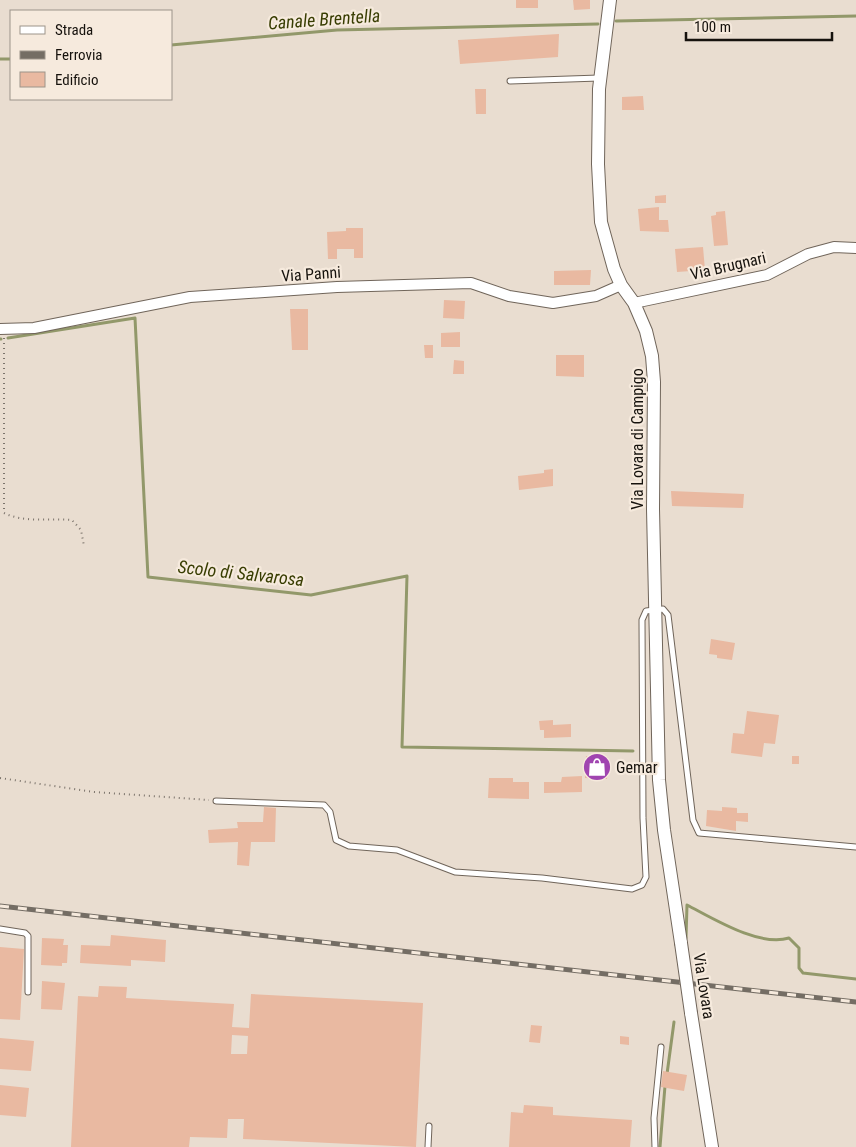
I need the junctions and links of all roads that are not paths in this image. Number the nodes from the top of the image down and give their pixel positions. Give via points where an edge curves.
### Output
1 (610, 0) edge
2 (601, 78) junction
3 (510, 82) dead end
4 (856, 248) edge
5 (621, 285) junction
6 (634, 303) junction
7 (2, 329) edge
8 (655, 609) junction
9 (216, 801) road end
10 (664, 830) joint
11 (856, 847) edge
12 (0, 929) edge
13 (28, 992) dead end
14 (661, 1048) dead end
15 (429, 1126) dead end
16 (428, 1147) edge
17 (654, 1147) edge
18 (712, 1147) edge

1 - 2 street, Via Lovara di Campigo
2 - 3 lane
2 - 5 street, Via Lovara di Campigo via 598,164 601,222
4 - 6 street, Via Brugnari via 834,247 808,254 767,275
5 - 6 street, Via Lovara di Campigo
5 - 7 street, Via Panni via 596,296 554,303 525,299 471,283 259,292 190,297 34,328
6 - 8 street, Via Lovara di Campigo via 646,331 654,382
8 - 9 lane via 646,612 642,620 642,818 646,877 642,885 632,889 455,872 397,850 349,846 336,840 330,812 324,805
8 - 10 street, Via Lovara di Campigo via 659,780
8 - 11 lane via 663,609 668,615 692,820 699,832
10 - 18 street, Via Lovara, bridge
12 - 13 lane via 28,936
14 - 17 lane
15 - 16 lane

